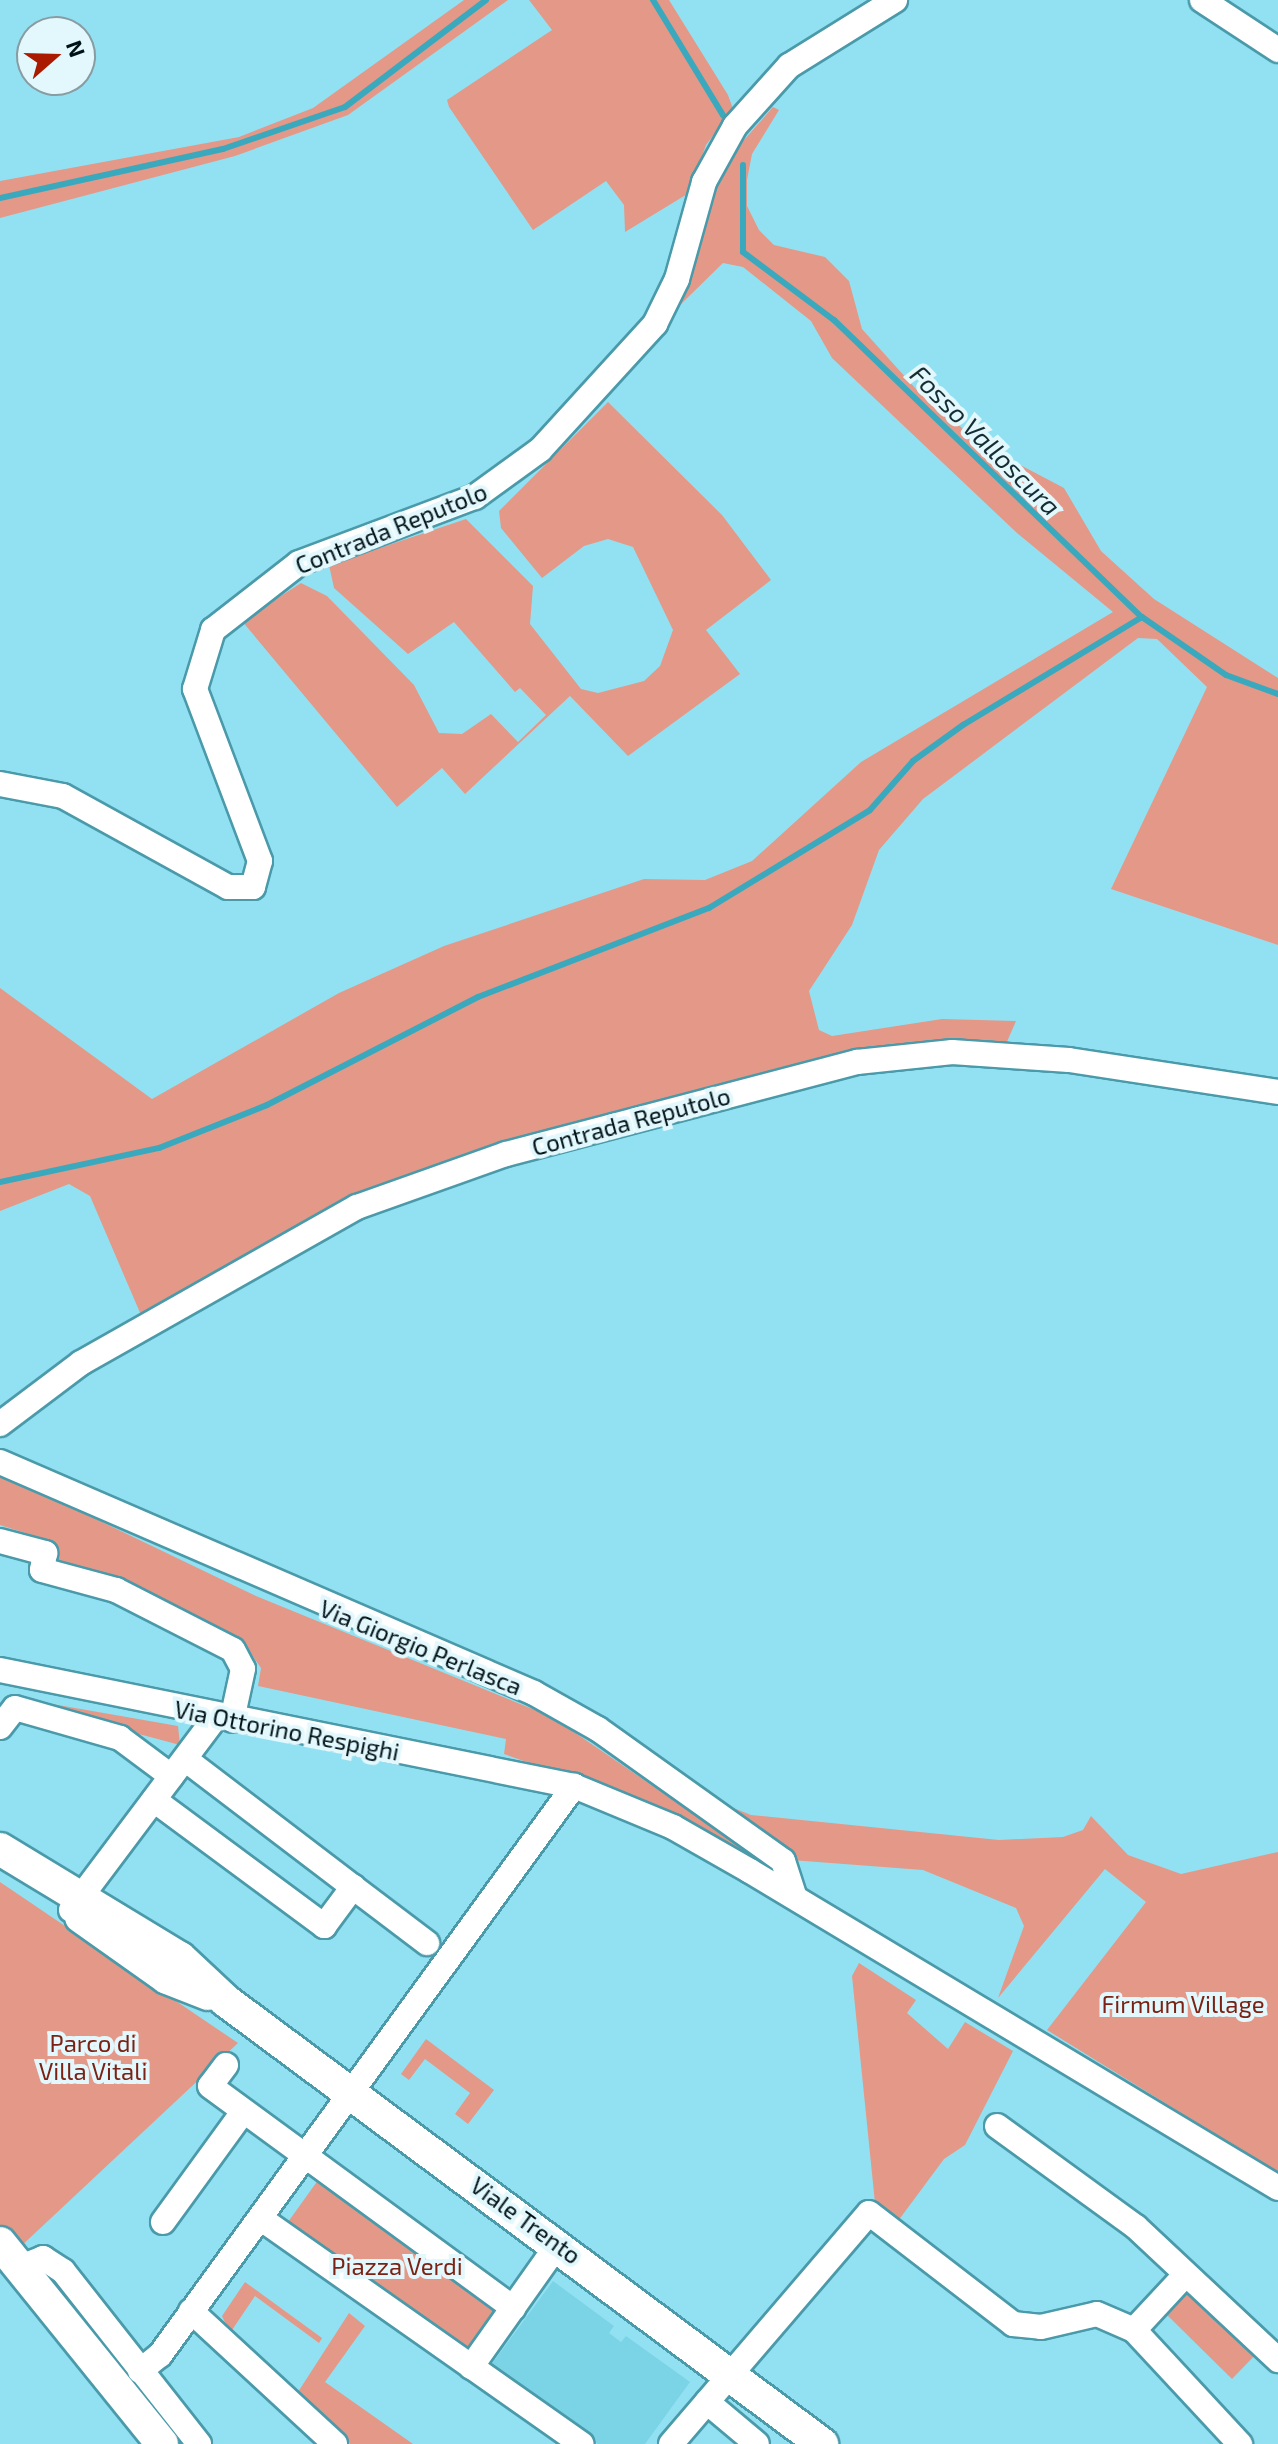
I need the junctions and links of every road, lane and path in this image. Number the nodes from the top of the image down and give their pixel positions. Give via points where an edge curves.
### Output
1 (895, 0) edge
2 (1202, 0) edge
3 (1278, 50) edge
4 (0, 784) edge
5 (1278, 1092) edge
6 (0, 1424) edge
7 (0, 1462) edge
8 (0, 1541) edge
9 (0, 1670) edge
10 (224, 1718) junction
11 (0, 1727) edge
12 (178, 1768) junction
13 (574, 1786) junction
14 (154, 1800) junction
15 (0, 1849) edge
16 (353, 1887) junction
17 (795, 1897) junction
18 (77, 1902) junction
19 (427, 1943) dead end
20 (226, 2065) dead end
21 (350, 2093) junction
22 (243, 2112) junction
23 (997, 2126) dead end
24 (304, 2156) junction
25 (1278, 2188) edge
26 (260, 2218) junction
27 (163, 2222) dead end
28 (558, 2244) junction
29 (10, 2255) edge
30 (1186, 2274) junction
31 (513, 2308) junction
32 (191, 2311) junction
33 (1134, 2330) junction
34 (1278, 2360) edge
35 (471, 2367) junction
36 (140, 2371) junction
37 (733, 2372) junction
38 (707, 2402) junction
39 (162, 2444) edge
40 (199, 2444) edge
41 (335, 2444) edge
42 (581, 2444) edge
43 (671, 2444) edge
44 (757, 2444) edge
45 (822, 2444) edge
46 (1240, 2444) edge

1 - 4 street, Contrada Reputolo via 789,66 735,126 704,182 677,279 655,324 540,450 475,497 299,563 213,630 195,689 260,861 253,887 228,887 63,796
2 - 3 street
5 - 6 street, Contrada Reputolo via 996,1055 857,1062 506,1154 357,1207 81,1363
7 - 17 street, Via Giorgio Perlasca via 534,1693 598,1729 783,1861
8 - 10 street via 45,1553 42,1570 116,1590 233,1650 243,1669
9 - 10 street, Via Ottorino Respighi
10 - 12 street
10 - 13 street, Via Ottorino Respighi
11 - 12 street via 15,1708 120,1738
12 - 14 street
12 - 16 street
13 - 17 street, Via Ottorino Respighi via 673,1827
13 - 21 street
14 - 16 street via 324,1926
14 - 18 street
15 - 18 main road, Viale Trento
16 - 19 street
17 - 25 street, Via Ottorino Respighi
18 - 21 main road, Viale Trento via 167,1978 226,2001
20 - 22 street via 210,2086
21 - 24 street
21 - 28 main road, Viale Trento
22 - 24 street
22 - 27 street
23 - 30 street via 1136,2227
24 - 26 street
24 - 31 street
26 - 32 street
26 - 35 street
28 - 31 street
28 - 37 main road, Viale Trento
29 - 36 street via 53,2262
29 - 39 main road
30 - 33 street
30 - 34 street
31 - 35 street
32 - 36 street
32 - 41 street
33 - 37 street via 1097,2314 1041,2327 1013,2324 869,2213
33 - 46 street
35 - 42 street
36 - 40 street
37 - 38 street
37 - 45 main road, Viale Trento
38 - 43 street
38 - 44 street

